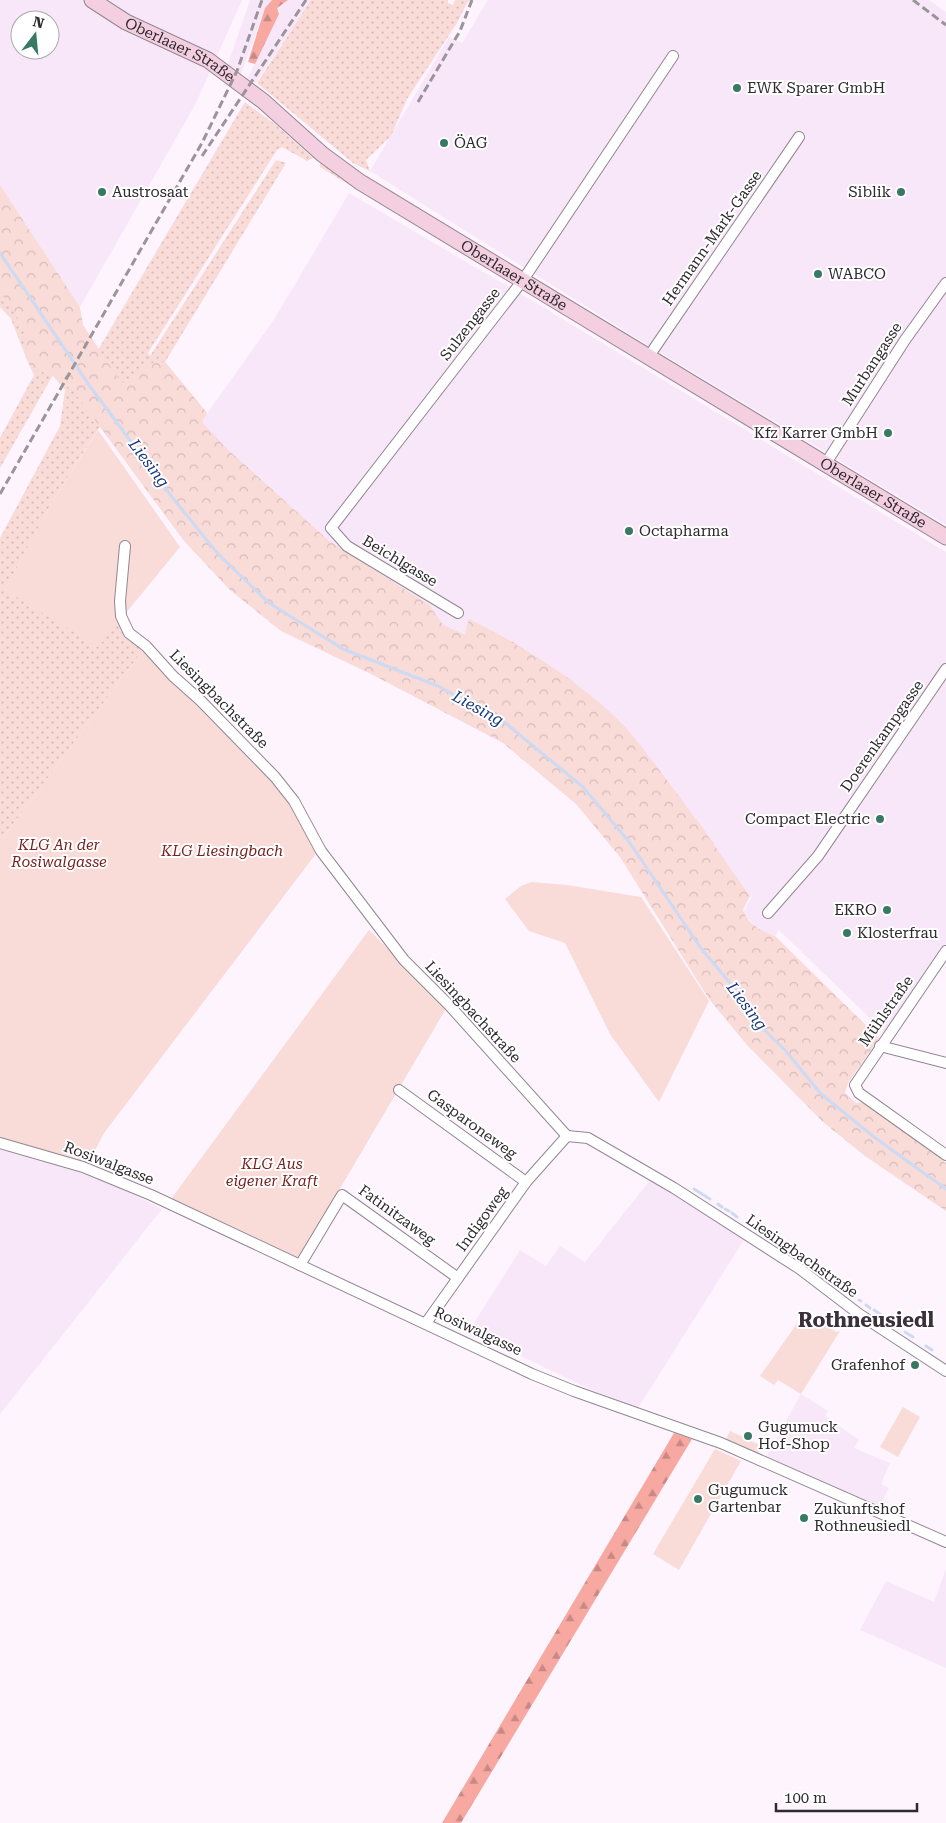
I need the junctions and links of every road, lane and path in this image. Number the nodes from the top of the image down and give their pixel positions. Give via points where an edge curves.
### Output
1 (92, 0) edge
2 (673, 56) dead end
3 (800, 136) dead end
4 (523, 280) junction
5 (946, 283) edge
6 (648, 356) junction
7 (826, 463) junction
8 (331, 528) joint
9 (946, 537) edge
10 (125, 546) dead end
11 (458, 613) dead end
12 (946, 670) edge
13 (768, 913) dead end
14 (946, 951) edge
15 (880, 1046) junction
16 (946, 1063) edge
17 (399, 1090) dead end
18 (567, 1136) junction
19 (0, 1143) edge
20 (946, 1155) edge
21 (526, 1182) junction
22 (300, 1265) junction
23 (458, 1278) junction
24 (426, 1323) junction
25 (946, 1371) edge
26 (946, 1542) edge

1 - 4 main road, Oberlaaer Straße via 126,22 208,60 360,182
2 - 4 street, Sulzengasse
3 - 6 street, Hermann-Mark-Gasse
4 - 6 main road, Oberlaaer Straße
4 - 8 street, Sulzengasse
5 - 7 street, Murbangasse
6 - 7 main road, Oberlaaer Straße
7 - 9 main road, Oberlaaer Straße
8 - 11 street, Beichlgasse via 347,546
10 - 18 street, Liesingbachstraße via 120,601 121,616 129,633 146,646 172,676 275,777 294,801 321,851 404,960
12 - 13 street, Doerenkampgasse via 818,856
14 - 15 street, Mühlstraße
15 - 16 street
15 - 20 street, Mühlstraße via 856,1081 856,1089
17 - 21 street, Gasparoneweg
18 - 21 street, Indigoweg
18 - 25 street, Liesingbachstraße via 588,1138 674,1188 800,1269 866,1319
19 - 22 street, Rosiwalgasse via 83,1167
21 - 23 street, Indigoweg
22 - 23 street, Fatinitzaweg via 342,1195
22 - 24 street, Rosiwalgasse
23 - 24 street, Indigoweg
24 - 26 street, Rosiwalgasse via 532,1374 721,1443

